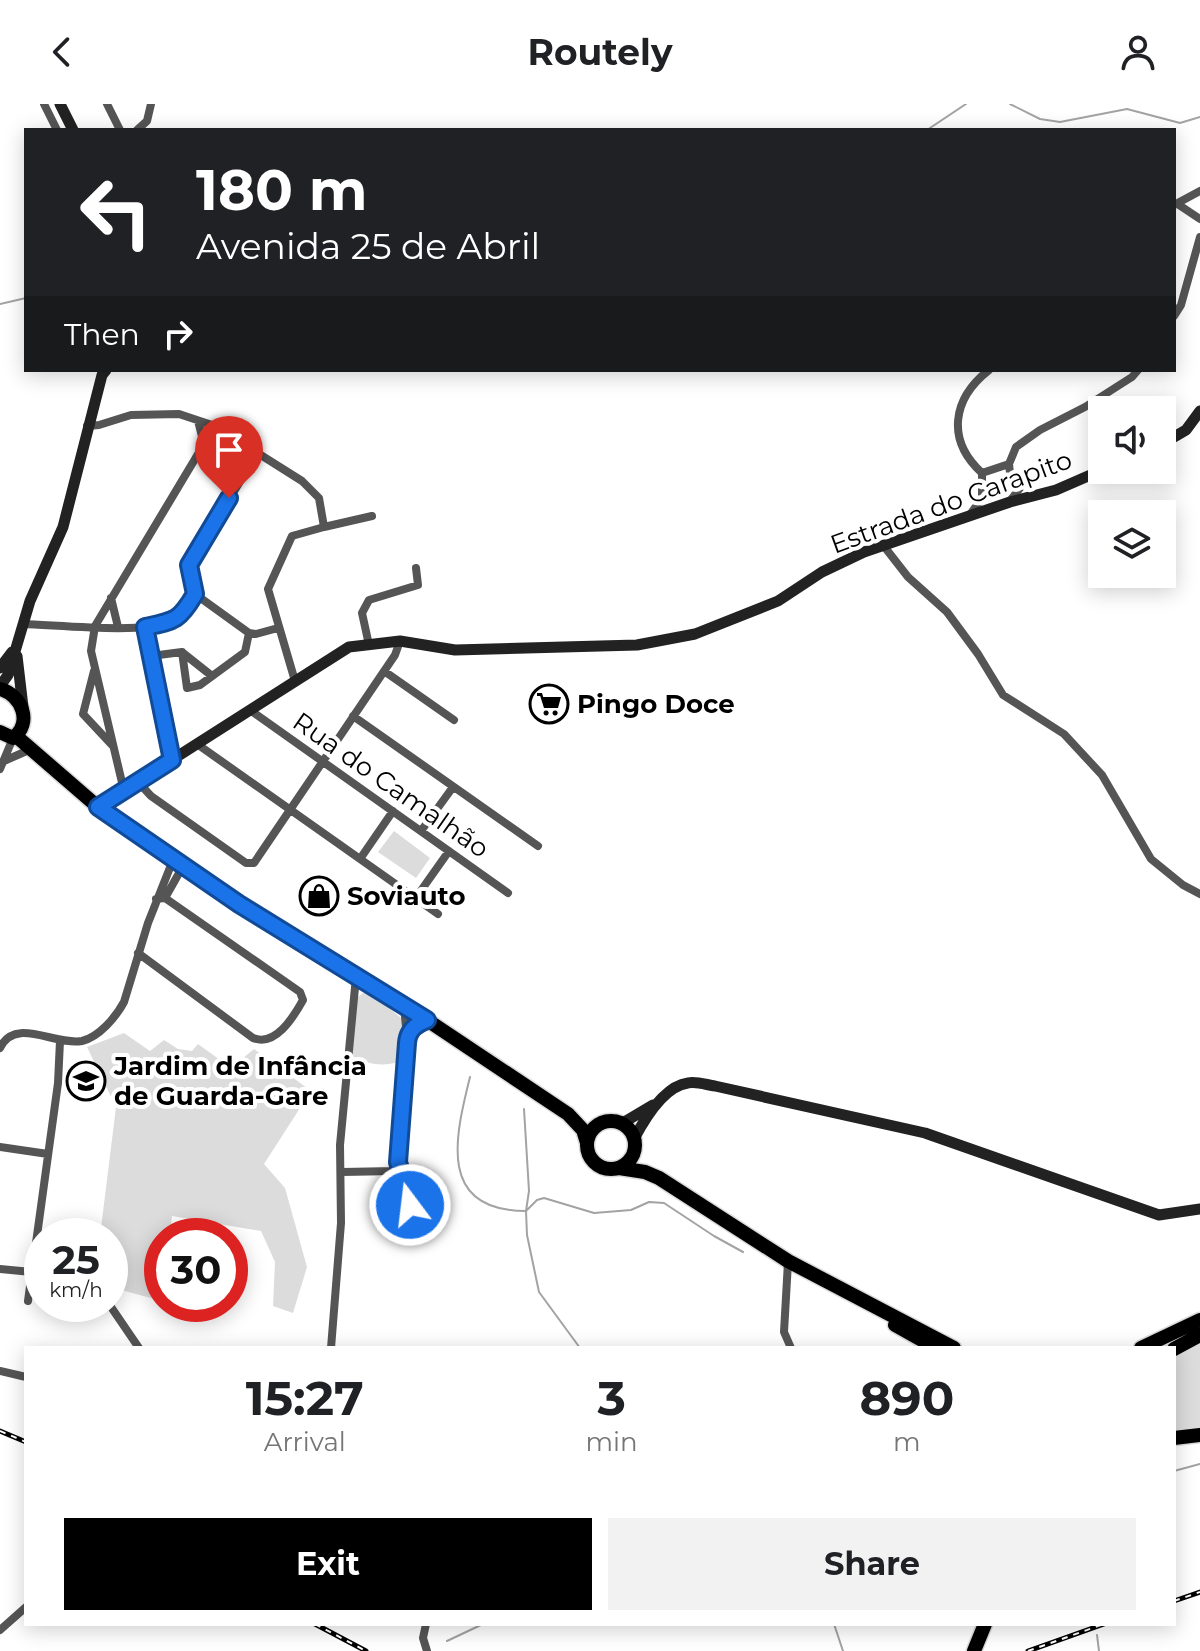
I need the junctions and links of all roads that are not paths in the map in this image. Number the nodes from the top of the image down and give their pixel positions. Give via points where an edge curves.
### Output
1 (44, 104) edge
2 (60, 104) edge
3 (107, 104) edge
4 (151, 104) edge
5 (56, 128) edge
6 (72, 128) edge
7 (119, 128) edge
8 (139, 128) edge
9 (1200, 191) edge
10 (1176, 205) edge
11 (1200, 219) edge
12 (1200, 237) edge
13 (1176, 313) edge
14 (104, 372) edge
15 (987, 372) edge
16 (1136, 372) edge
17 (1200, 411) edge
18 (198, 421) junction
19 (87, 426) junction
20 (232, 436) junction
21 (1176, 436) edge
22 (204, 444) junction
23 (258, 452) junction
24 (1009, 464) junction
25 (982, 473) junction
26 (1088, 476) edge
27 (1020, 488) junction
28 (1037, 495) junction
29 (982, 498) junction
30 (1010, 502) junction
31 (996, 507) junction
32 (372, 516) dead end
33 (967, 518) junction
34 (324, 527) junction
35 (883, 545) junction
36 (416, 568) dead end
37 (195, 594) junction
38 (111, 598) junction
39 (23, 624) junction
40 (95, 626) junction
41 (118, 627) junction
42 (145, 627) junction
43 (278, 628) junction
44 (249, 633) junction
45 (400, 641) junction
46 (369, 645) junction
47 (18, 647) junction
48 (182, 652) junction
49 (151, 656) junction
50 (95, 666) junction
51 (0, 668) edge
52 (384, 671) junction
53 (212, 676) junction
54 (295, 681) junction
55 (0, 688) edge
56 (250, 710) junction
57 (23, 716) junction
58 (353, 716) junction
59 (454, 720) dead end
60 (9, 735) edge
61 (197, 744) junction
62 (113, 746) junction
63 (35, 753) junction
64 (172, 760) junction
65 (322, 761) junction
66 (2, 765) edge
67 (138, 782) junction
68 (453, 787) junction
69 (124, 791) junction
70 (98, 807) junction
71 (289, 809) junction
72 (393, 811) junction
73 (421, 831) junction
74 (538, 846) dead end
75 (449, 851) junction
76 (360, 859) junction
77 (178, 863) junction
78 (508, 893) dead end
79 (1200, 894) edge
80 (161, 899) junction
81 (415, 899) junction
82 (438, 914) dead end
83 (138, 953) junction
84 (356, 976) junction
85 (404, 1006) junction
86 (427, 1020) junction
87 (407, 1037) junction
88 (60, 1041) junction
89 (0, 1048) edge
90 (661, 1101) junction
91 (568, 1114) junction
92 (614, 1123) junction
93 (587, 1143) junction
94 (634, 1143) junction
95 (0, 1147) edge
96 (48, 1154) junction
97 (398, 1162) junction
98 (619, 1168) junction
99 (342, 1172) junction
100 (659, 1178) junction
101 (1200, 1209) edge
102 (43, 1218) edge
103 (410, 1218) dead end
104 (788, 1261) junction
105 (0, 1269) edge
106 (24, 1271) edge
107 (855, 1298) junction
108 (1200, 1320) edge
109 (121, 1322) edge
110 (1200, 1335) edge
111 (937, 1345) edge
112 (138, 1346) edge
113 (331, 1346) edge
114 (790, 1346) edge
115 (1145, 1346) edge
116 (1176, 1348) edge
117 (0, 1371) edge
118 (24, 1377) edge
119 (1200, 1435) edge
120 (1176, 1441) edge
121 (1176, 1441) edge
122 (1200, 1441) edge
123 (24, 1609) edge
124 (426, 1626) edge
125 (977, 1626) edge
126 (984, 1626) edge
127 (0, 1630) edge
128 (427, 1651) edge
129 (967, 1651) edge
130 (974, 1651) edge

1 - 5 street
2 - 6 street
3 - 7 street
4 - 8 street
9 - 10 street
10 - 11 street
12 - 13 street
14 - 19 street
15 - 25 street via 961,402 958,424 965,458
16 - 24 street via 1016,447
17 - 21 street
18 - 19 street via 179,414 131,415
18 - 20 street
18 - 22 street
19 - 39 street via 63,527
20 - 22 street
20 - 23 street
22 - 38 street
23 - 34 street via 319,498
23 - 37 street via 189,565
24 - 25 street
24 - 27 street
25 - 29 street
26 - 28 street, Estrada do Carapito
27 - 28 street
27 - 30 street
28 - 30 street, Estrada do Carapito
29 - 31 street
29 - 33 street
30 - 31 street, Estrada do Carapito
31 - 33 street, Estrada do Carapito
32 - 34 street
33 - 35 street, Estrada do Carapito
34 - 43 street via 292,536 285,546 268,589
35 - 45 street, Estrada do Carapito via 822,572 778,601 695,634 637,645 455,650
35 - 79 street via 908,577 947,612 1003,695 1064,734 1102,775 1151,859
36 - 46 street via 418,585 369,600 362,613
37 - 42 street via 173,622
37 - 44 street
38 - 40 street
38 - 41 street
39 - 40 street
39 - 47 street
40 - 41 street
40 - 50 street
41 - 42 street
42 - 49 street
43 - 44 street
43 - 54 street
44 - 53 street via 245,652
45 - 46 street, Estrada do Carapito
45 - 52 street
46 - 54 street, Estrada do Carapito via 349,647
47 - 51 street
47 - 55 street
47 - 57 street
48 - 49 street
48 - 53 street
48 - 53 street via 187,688
49 - 64 street
50 - 62 street
50 - 62 street via 83,714
52 - 58 street
52 - 59 street
54 - 56 street, Estrada do Carapito
55 - 57 highway via 17,697
56 - 61 street, Estrada do Carapito
56 - 65 street, Rua do Camalhão
57 - 60 highway
57 - 63 highway
58 - 65 street
58 - 68 street
60 - 63 highway
60 - 66 street
61 - 64 street, Estrada do Carapito
61 - 71 street
62 - 69 street
63 - 66 street
63 - 70 highway
64 - 67 street, Estrada do Carapito
65 - 71 street
65 - 72 street, Rua do Camalhão
67 - 69 street, Estrada do Carapito
67 - 71 street via 246,863 254,863
68 - 73 street
68 - 74 street
69 - 70 street, Estrada do Carapito
70 - 77 highway
71 - 76 street
72 - 73 street, Rua do Camalhão
72 - 76 street
73 - 75 street, Rua do Camalhão
75 - 78 street, Rua do Camalhão
75 - 81 street
76 - 81 street
77 - 80 street
77 - 84 highway
80 - 83 street
80 - 83 street via 300,992 303,1000 272,1040 263,1042
81 - 82 street
83 - 88 street via 115,1019 84,1041
84 - 85 highway
84 - 99 street
85 - 86 highway
85 - 87 street
86 - 87 street
86 - 91 highway
87 - 97 street
88 - 89 street via 15,1033
88 - 96 street
90 - 92 street
90 - 94 street
90 - 101 street via 688,1082 715,1086 925,1133 1159,1215
91 - 92 highway
91 - 93 highway
92 - 93 highway via 593,1129
92 - 94 highway via 627,1128
93 - 98 highway via 599,1166
94 - 98 highway via 630,1160
94 - 100 highway
95 - 96 street
96 - 102 street
97 - 99 street via 395,1171
97 - 103 street
98 - 100 highway
99 - 113 street
100 - 104 highway
104 - 107 highway
104 - 114 street via 784,1332
105 - 106 street
107 - 111 highway
107 - 111 highway via 895,1315
108 - 115 highway
109 - 112 street
110 - 116 highway
117 - 118 street
119 - 120 highway
121 - 122 highway
123 - 127 street
124 - 128 street
125 - 129 highway
126 - 130 highway

